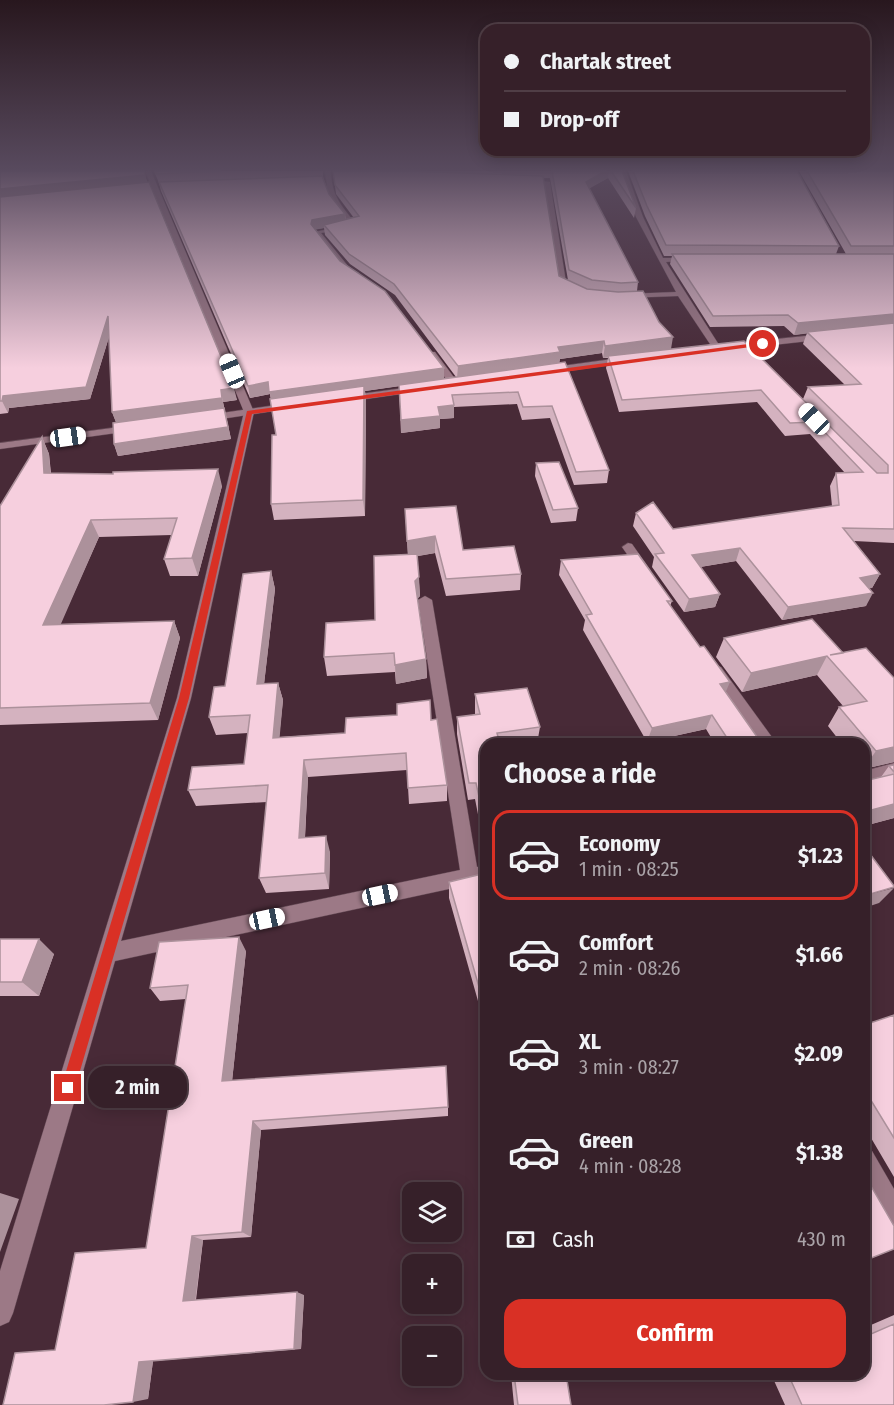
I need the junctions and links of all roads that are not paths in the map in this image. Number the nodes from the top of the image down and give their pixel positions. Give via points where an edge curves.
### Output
1 (176, 237) edge
2 (321, 237) edge
3 (555, 237) edge
4 (650, 237) edge
5 (663, 260) junction
6 (699, 260) edge
7 (363, 280) edge
8 (679, 294) junction
9 (581, 296) edge
10 (612, 296) edge
11 (835, 336) edge
12 (426, 346) edge
13 (742, 346) junction
14 (717, 348) junction
15 (705, 350) edge
16 (750, 354) edge
17 (637, 359) edge
18 (533, 373) edge
19 (465, 383) edge
20 (454, 384) junction
21 (442, 386) edge
22 (431, 387) edge
23 (329, 401) edge
24 (306, 404) edge
25 (249, 412) junction
26 (201, 418) edge
27 (142, 427) edge
28 (0, 446) edge
29 (628, 547) dead end
30 (655, 585) edge
31 (425, 600) dead end
32 (708, 660) edge
33 (765, 738) edge
34 (894, 770) edge
35 (870, 776) edge
36 (478, 874) edge
37 (109, 953) junction
38 (870, 1170) edge
39 (894, 1213) edge
40 (0, 1313) edge

1 - 25 street
2 - 7 street via 345,268
3 - 9 street via 562,283
4 - 5 street
5 - 6 street
5 - 8 street
8 - 10 street
8 - 14 street
11 - 13 street
12 - 20 street
13 - 14 street
13 - 16 street
14 - 15 street
17 - 18 street
19 - 20 street
20 - 21 street
22 - 23 street
24 - 25 street
25 - 26 street
25 - 37 street via 184,698
27 - 28 street
29 - 30 street
31 - 36 street
32 - 33 street
34 - 35 street
36 - 37 street
37 - 40 street
38 - 39 street

